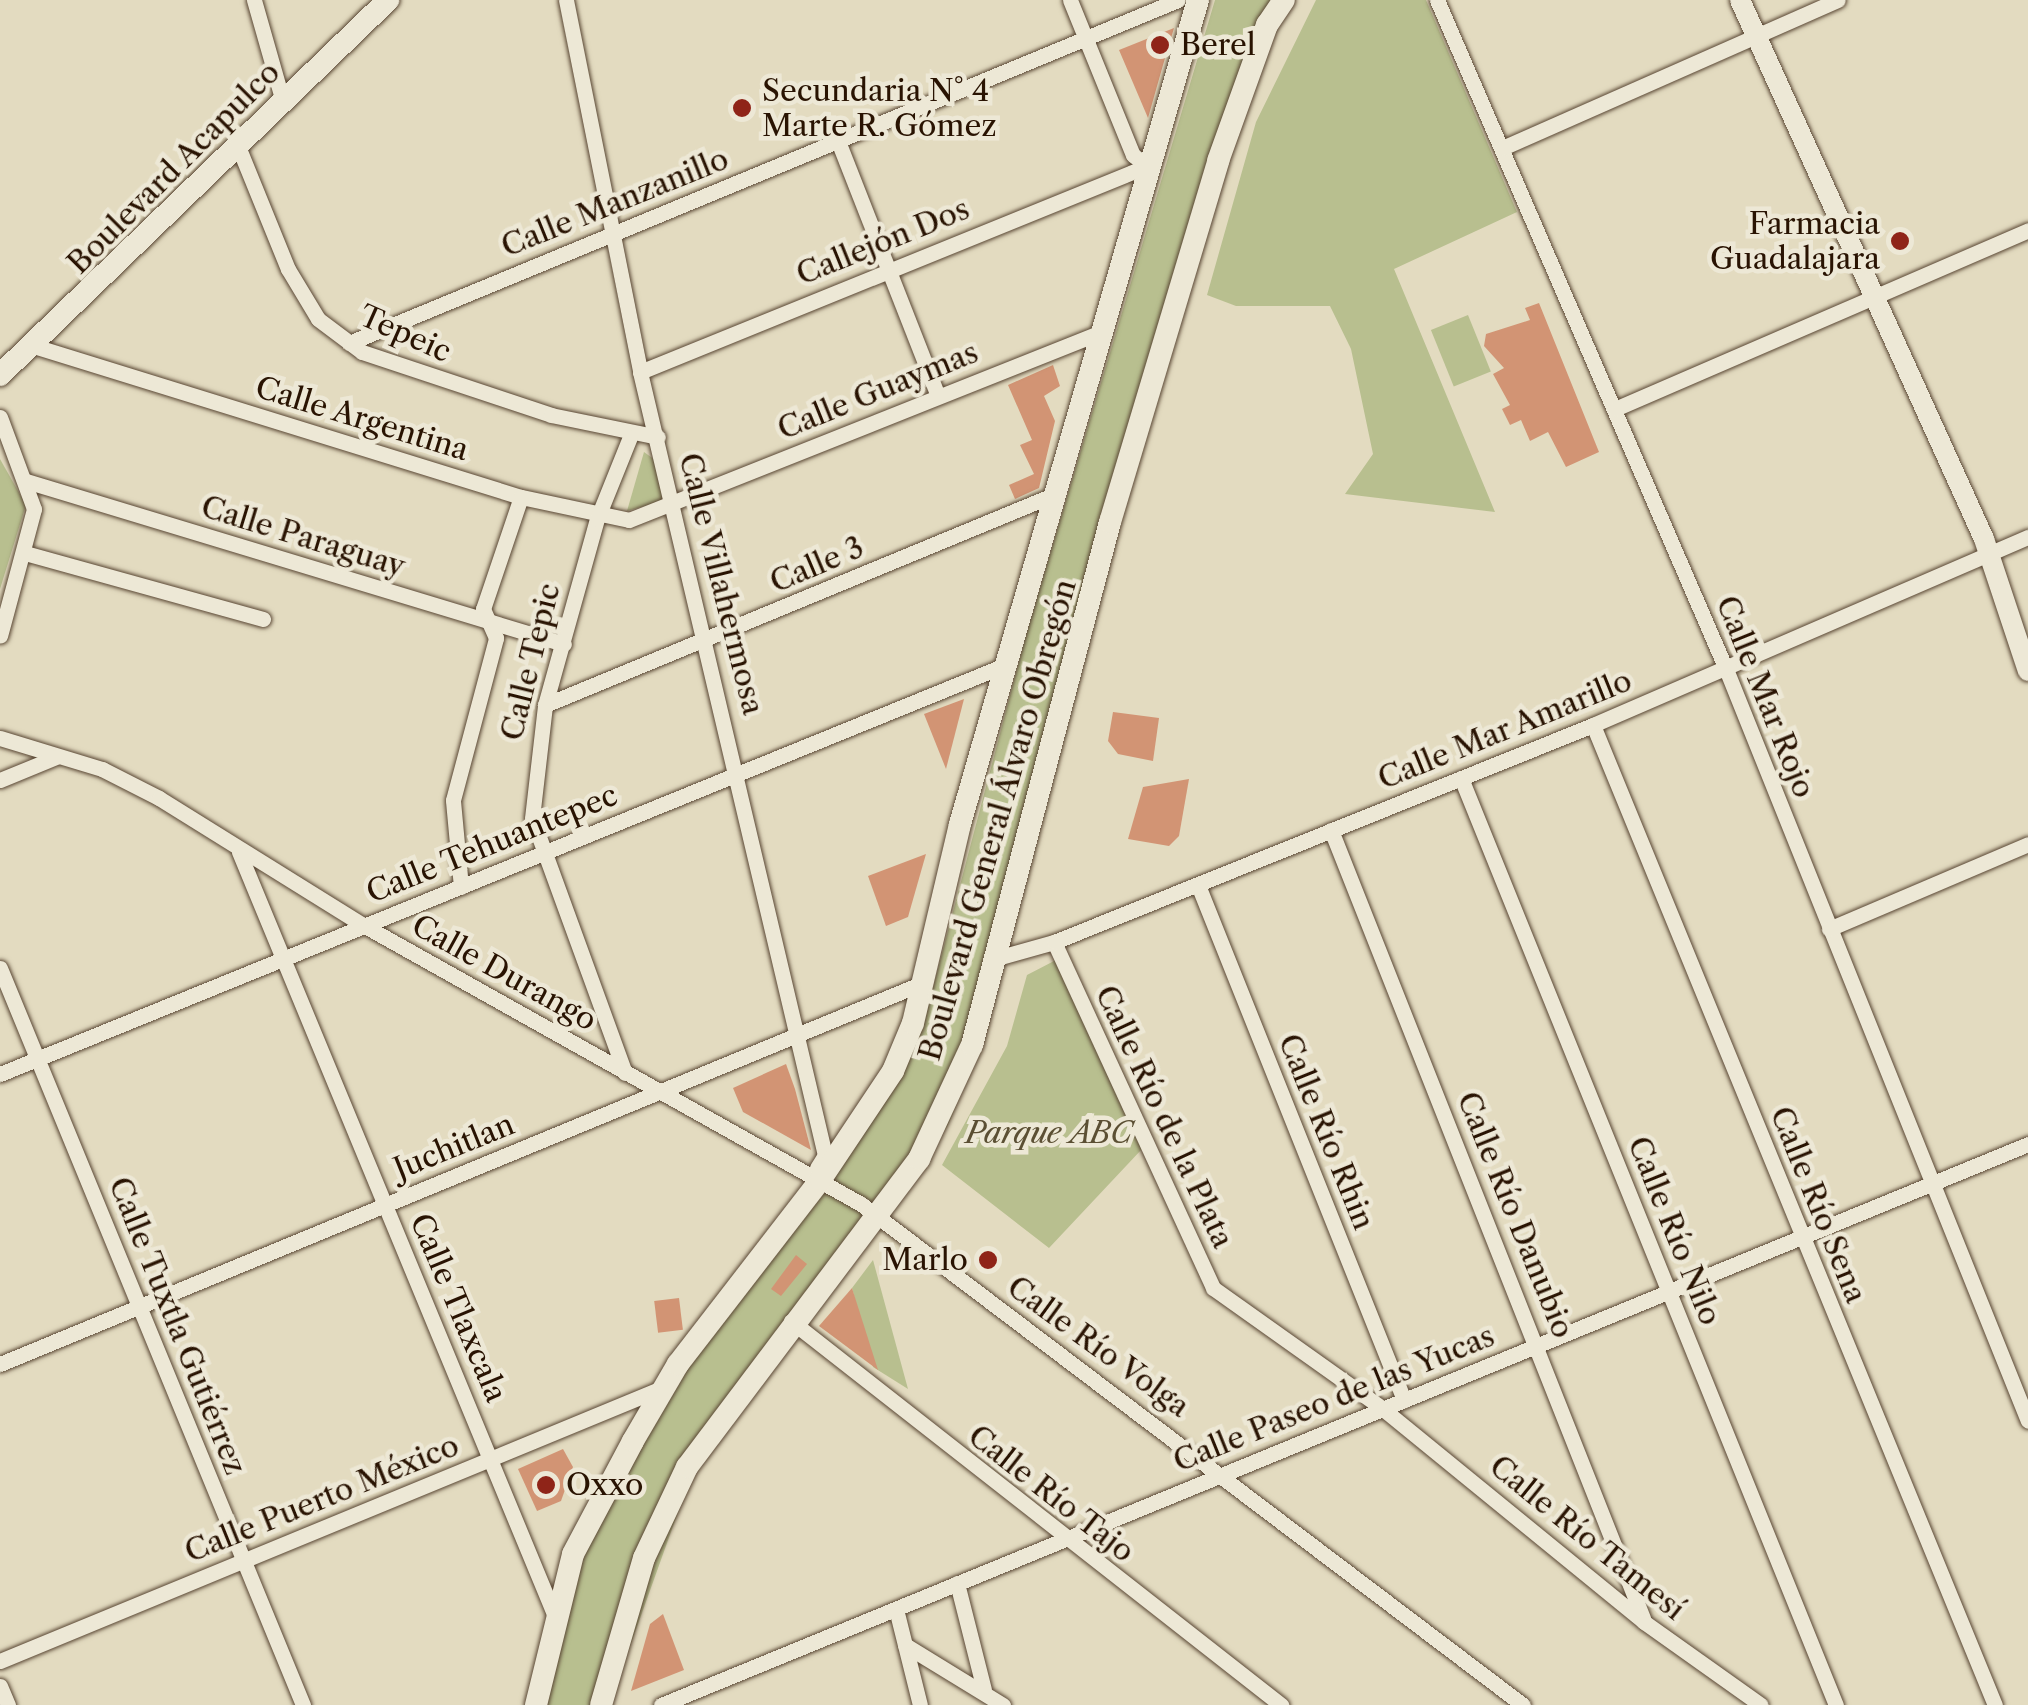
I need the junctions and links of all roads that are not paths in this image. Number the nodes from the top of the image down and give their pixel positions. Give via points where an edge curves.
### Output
1 (254, 0) edge
2 (388, 0) edge
3 (566, 0) edge
4 (1070, 0) edge
5 (1178, 0) edge
6 (1198, 0) edge
7 (1284, 0) edge
8 (1436, 0) edge
9 (1740, 0) edge
10 (1838, 0) edge
11 (1756, 36) junction
12 (1086, 39) junction
13 (282, 102) junction
14 (838, 141) junction
15 (238, 146) junction
16 (1502, 148) junction
17 (1147, 166) junction
18 (2028, 230) edge
19 (611, 234) junction
20 (888, 268) junction
21 (1876, 294) junction
22 (1104, 331) junction
23 (349, 343) junction
24 (37, 347) junction
25 (640, 372) junction
26 (0, 375) edge
27 (938, 396) junction
28 (1615, 409) junction
29 (0, 416) edge
30 (630, 437) junction
31 (658, 437) junction
32 (26, 481) junction
33 (1053, 495) junction
34 (521, 498) junction
35 (673, 504) junction
36 (597, 519) junction
37 (2028, 537) edge
38 (26, 552) junction
39 (1984, 556) junction
40 (263, 619) dead end
41 (487, 622) junction
42 (0, 636) edge
43 (708, 637) junction
44 (564, 644) junction
45 (1005, 665) junction
46 (1726, 669) junction
47 (2028, 671) edge
48 (545, 704) junction
49 (1593, 724) junction
50 (0, 738) edge
51 (56, 757) junction
52 (738, 774) junction
53 (1461, 778) junction
54 (0, 780) edge
55 (1332, 830) junction
56 (2028, 844) edge
57 (239, 852) junction
58 (542, 853) junction
59 (1198, 885) junction
60 (460, 887) junction
61 (363, 925) junction
62 (1829, 929) junction
63 (1054, 942) junction
64 (282, 958) junction
65 (997, 958) junction
66 (0, 968) edge
67 (929, 981) junction
68 (796, 1038) junction
69 (36, 1059) junction
70 (625, 1072) junction
71 (0, 1074) edge
72 (661, 1092) junction
73 (2028, 1144) edge
74 (816, 1177) junction
75 (1930, 1184) junction
76 (385, 1206) junction
77 (877, 1216) junction
78 (1802, 1239) junction
79 (1670, 1293) junction
80 (140, 1307) junction
81 (791, 1321) junction
82 (1537, 1345) junction
83 (0, 1364) edge
84 (664, 1388) junction
85 (1404, 1400) junction
86 (1383, 1408) junction
87 (2028, 1421) edge
88 (490, 1459) junction
89 (1224, 1474) junction
90 (1064, 1540) junction
91 (244, 1561) junction
92 (957, 1584) junction
93 (896, 1608) junction
94 (556, 1619) junction
95 (1644, 1622) junction
96 (905, 1645) junction
97 (0, 1662) edge
98 (0, 1686) edge
99 (984, 1690) junction
100 (8, 1705) edge
101 (303, 1705) edge
102 (536, 1705) edge
103 (601, 1705) edge
104 (661, 1705) edge
105 (920, 1705) edge
106 (1003, 1705) edge
107 (1282, 1705) edge
108 (1523, 1705) edge
109 (1761, 1705) edge
110 (1836, 1705) edge
111 (1994, 1705) edge

1 - 13 street
2 - 13 main road, Boulevard Acapulco
3 - 19 street, Calle Villahermosa
4 - 12 street
5 - 12 street, Calle Manzanillo
6 - 17 main road, Boulevard General Álvaro Obregón
7 - 65 main road, Boulevard General Álvaro Obregón via 1267,25 1218,161 1110,522
8 - 16 street, Calle Mar Rojo
9 - 11 street
10 - 11 street
11 - 16 street
11 - 21 street
12 - 14 street, Calle Manzanillo
12 - 17 street via 1133,155
13 - 15 main road, Boulevard Acapulco
14 - 19 street, Calle Manzanillo
14 - 20 street
15 - 23 street, Tepeic via 288,269 318,320
15 - 24 main road, Boulevard Acapulco
16 - 28 street, Calle Mar Rojo
17 - 20 street, Callejón Dos
17 - 22 main road, Boulevard General Álvaro Obregón
18 - 21 street
19 - 23 street, Calle Manzanillo
19 - 25 street, Calle Villahermosa
20 - 25 street, Callejón Dos
20 - 27 street
21 - 28 street
21 - 39 street
22 - 27 street, Calle Guaymas
22 - 33 main road, Boulevard General Álvaro Obregón
23 - 30 street, Tepeic via 429,378
24 - 26 main road, Boulevard Acapulco
24 - 34 street, Calle Argentina
25 - 31 street, Calle Villahermosa
27 - 35 street, Calle Guaymas
28 - 46 street, Calle Mar Rojo
29 - 32 street
30 - 31 street, Tepeic
30 - 36 street, Calle Tepic
31 - 35 street, Calle Villahermosa
32 - 38 street via 34,509
32 - 41 street, Calle Paraguay
33 - 43 street, Calle 3
33 - 45 main road, Boulevard General Álvaro Obregón
34 - 36 street, Calle Argentina
34 - 41 street via 484,609
35 - 36 street, Calle Argentina via 629,520
35 - 43 street, Calle Villahermosa
36 - 44 street, Calle Tepic
37 - 39 street, Calle Mar Amarillo
38 - 40 street
38 - 42 street
39 - 46 street, Calle Mar Amarillo
39 - 47 street
41 - 44 street, Calle Paraguay
41 - 60 street via 496,638 453,800
43 - 48 street, Calle 3
43 - 52 street, Calle Villahermosa
44 - 48 street, Calle Tepic
45 - 52 street, Calle Tehuantepec
45 - 67 main road, Boulevard General Álvaro Obregón
46 - 49 street, Calle Mar Amarillo
46 - 62 street, Calle Mar Rojo
48 - 58 street, Calle Tepic via 532,818
49 - 53 street, Calle Mar Amarillo
49 - 78 street, Calle Río Sena
50 - 51 street, Calle Durango
51 - 54 street
51 - 57 street, Calle Durango via 159,798
52 - 58 street, Calle Tehuantepec
52 - 68 street, Calle Villahermosa
53 - 55 street, Calle Mar Amarillo
53 - 79 street, Calle Río Nilo
55 - 59 street, Calle Mar Amarillo
55 - 82 street, Calle Río Danubio
56 - 62 street
57 - 61 street, Calle Durango
57 - 64 street, Calle Tlaxcala
58 - 60 street, Calle Tehuantepec
58 - 70 street, Calle Tepic
59 - 63 street, Calle Mar Amarillo
59 - 85 street, Calle Río Rhin
60 - 61 street, Calle Tehuantepec
61 - 64 street, Calle Tehuantepec
61 - 70 street, Calle Durango
62 - 75 street, Calle Mar Rojo
63 - 65 street, Calle Mar Amarillo
63 - 86 street, Calle Río de la Plata via 1213,1288
64 - 69 street, Calle Tehuantepec
64 - 76 street, Calle Tlaxcala
65 - 77 main road, Boulevard General Álvaro Obregón via 942,1118
66 - 69 street, Calle Tuxtla Gutiérrez
67 - 68 street, Juchitlan
67 - 74 main road, Boulevard General Álvaro Obregón via 892,1071
68 - 72 street, Juchitlan
68 - 74 street, Calle Villahermosa via 824,1156
69 - 71 street, Calle Tehuantepec
69 - 80 street, Calle Tuxtla Gutiérrez
70 - 72 street, Calle Durango
72 - 74 street, Calle Durango
72 - 76 street, Juchitlan
73 - 75 street, Calle Paseo de las Yucas
74 - 77 street, Calle Río Volga
74 - 84 main road, Boulevard General Álvaro Obregón
75 - 78 street, Calle Paseo de las Yucas
75 - 87 street, Calle Mar Rojo
76 - 80 street, Juchitlan
76 - 88 street, Calle Tlaxcala
77 - 81 main road, Boulevard General Álvaro Obregón
77 - 89 street, Calle Río Volga
78 - 79 street, Calle Paseo de las Yucas
78 - 111 street, Calle Río Sena
79 - 82 street, Calle Paseo de las Yucas
79 - 110 street, Calle Río Nilo
80 - 83 street, Juchitlan
80 - 91 street, Calle Tuxtla Gutiérrez
81 - 90 street, Calle Río Tajo
81 - 103 main road, Boulevard General Álvaro Obregón via 708,1431 674,1493 644,1558
82 - 85 street, Calle Paseo de las Yucas
82 - 95 street, Calle Río Danubio
84 - 88 street, Calle Puerto México
84 - 94 main road, Boulevard General Álvaro Obregón via 577,1546
85 - 86 street, Calle Paseo de las Yucas
86 - 89 street, Calle Paseo de las Yucas
86 - 95 street, Calle Río Tamesí
88 - 91 street, Calle Puerto México
88 - 94 street, Calle Tlaxcala
89 - 90 street, Calle Paseo de las Yucas
89 - 108 street, Calle Río Volga
90 - 92 street, Calle Paseo de las Yucas
90 - 107 street, Calle Río Tajo
91 - 97 street, Calle Puerto México
91 - 101 street, Calle Tuxtla Gutiérrez
92 - 93 street, Calle Paseo de las Yucas
92 - 99 street
93 - 96 street
93 - 104 street, Calle Paseo de las Yucas
94 - 102 main road, Boulevard General Álvaro Obregón
95 - 109 street, Calle Río Tamesí
96 - 99 street
96 - 105 street
98 - 100 street
99 - 106 street

